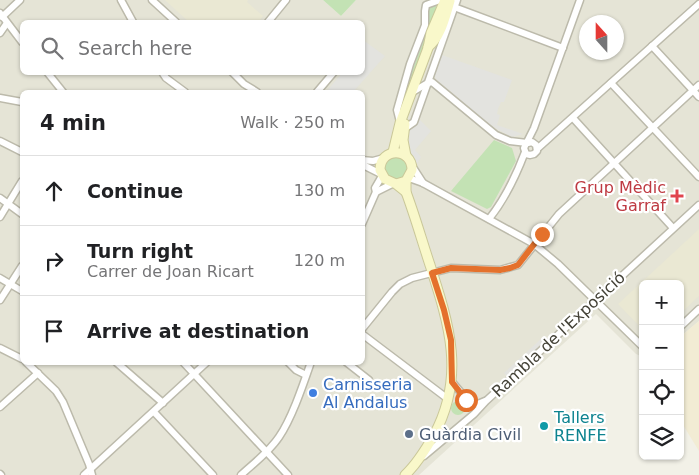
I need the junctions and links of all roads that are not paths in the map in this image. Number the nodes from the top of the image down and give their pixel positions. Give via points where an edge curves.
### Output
1 (20, 0) edge
2 (121, 0) edge
3 (152, 0) edge
4 (286, 0) edge
5 (580, 0) edge
6 (440, 2) edge
7 (454, 2) edge
8 (699, 4) edge
9 (1, 15) edge
10 (132, 20) edge
11 (174, 20) edge
12 (270, 20) edge
13 (444, 20) junction
14 (7, 23) junction
15 (0, 33) edge
16 (20, 39) edge
17 (652, 46) junction
18 (428, 48) junction
19 (563, 48) junction
20 (49, 75) edge
21 (164, 75) edge
22 (235, 75) edge
23 (331, 75) edge
24 (611, 83) junction
25 (426, 84) junction
26 (699, 85) edge
27 (61, 90) edge
28 (182, 90) edge
29 (254, 90) edge
30 (319, 90) edge
31 (693, 91) junction
32 (410, 94) junction
33 (699, 97) edge
34 (0, 98) edge
35 (20, 102) edge
36 (573, 118) junction
37 (402, 126) junction
38 (654, 127) junction
39 (534, 128) junction
40 (510, 141) junction
41 (1, 143) edge
42 (527, 143) junction
43 (537, 147) junction
44 (20, 151) edge
45 (394, 152) junction
46 (525, 152) junction
47 (532, 155) junction
48 (406, 156) junction
49 (384, 158) junction
50 (365, 161) edge
51 (614, 164) junction
52 (365, 165) edge
53 (412, 166) junction
54 (520, 166) junction
55 (382, 175) junction
56 (699, 177) edge
57 (408, 179) junction
58 (423, 183) junction
59 (20, 184) edge
60 (394, 184) junction
61 (376, 192) junction
62 (406, 192) junction
63 (0, 198) edge
64 (8, 204) junction
65 (699, 205) edge
66 (20, 213) edge
67 (0, 217) edge
68 (365, 217) edge
69 (489, 219) junction
70 (673, 228) junction
71 (534, 244) junction
72 (20, 269) edge
73 (432, 273) junction
74 (0, 278) edge
75 (10, 284) junction
76 (20, 291) edge
77 (0, 300) edge
78 (594, 302) junction
79 (699, 310) edge
80 (365, 325) edge
81 (682, 325) edge
82 (365, 336) edge
83 (639, 343) edge
84 (0, 348) edge
85 (20, 357) edge
86 (30, 365) edge
87 (119, 365) edge
88 (186, 365) edge
89 (204, 365) edge
90 (291, 365) edge
91 (310, 365) edge
92 (350, 365) edge
93 (38, 373) junction
94 (194, 374) junction
95 (306, 375) junction
96 (369, 380) dead end
97 (452, 382) junction
98 (448, 398) junction
99 (486, 401) junction
100 (163, 403) junction
101 (0, 407) edge
102 (154, 412) junction
103 (266, 452) junction
104 (417, 462) junction
105 (89, 474) edge
106 (213, 475) edge
107 (240, 475) edge
108 (288, 475) edge
109 (404, 475) edge

1 - 9 street
2 - 10 street
3 - 11 street
4 - 12 street
5 - 19 street
6 - 13 street via 445,10
6 - 18 street
6 - 37 street via 426,5 424,11 425,25 397,110
7 - 13 street
7 - 19 street
7 - 25 street
8 - 17 street
9 - 14 street
13 - 18 street via 434,43
14 - 15 street
14 - 16 street
17 - 24 street
17 - 31 street
18 - 32 street
19 - 39 street
20 - 27 street
21 - 28 street
22 - 29 street
23 - 30 street
24 - 36 street
24 - 38 street
25 - 32 street
25 - 37 street via 414,122
25 - 40 street via 432,82 486,129
26 - 31 street
31 - 33 street
31 - 38 street
32 - 37 street
34 - 35 street
36 - 43 street
36 - 51 street
37 - 45 street
37 - 48 street
38 - 51 street
38 - 56 street
39 - 42 street
39 - 43 street
40 - 42 street
40 - 46 street
41 - 44 street
42 - 43 street via 532,142
42 - 46 street
43 - 47 street
45 - 48 street
45 - 49 street
46 - 47 street
46 - 54 street
47 - 54 street
48 - 53 street
49 - 50 street
49 - 55 street via 380,166
51 - 70 street
51 - 71 street via 559,214
52 - 55 street
53 - 57 street
53 - 58 street
54 - 69 street
55 - 60 street
55 - 61 street
57 - 58 street
57 - 60 street
57 - 62 street, Rambla de l'Exposició
58 - 69 street
59 - 64 street
60 - 61 street
60 - 62 street
61 - 68 street
62 - 73 street, Rambla de l'Exposició
63 - 64 street
64 - 66 street
64 - 67 street
65 - 70 street, Rambla de l'Exposició
69 - 71 street
70 - 78 street, Rambla de l'Exposició
71 - 73 street via 518,265 510,268 451,268
71 - 78 street
72 - 75 street
73 - 80 street via 400,284
73 - 97 street, Rambla de l'Exposició via 451,340
74 - 75 street
75 - 76 street
75 - 77 street
78 - 83 street
78 - 99 street, Rambla de l'Exposició
79 - 81 street
82 - 98 street
84 - 85 street
86 - 93 street
87 - 100 street
88 - 94 street
89 - 94 street
90 - 95 street
91 - 95 street
92 - 96 street
93 - 101 street
93 - 105 street via 63,402 89,464
94 - 100 street
94 - 103 street
95 - 103 street via 279,438
97 - 98 street, Rambla de l'Exposició
97 - 99 street via 464,400 478,404
98 - 104 street, Rambla de l'Exposició via 438,427
99 - 104 street, Rambla de l'Exposició
100 - 102 street
102 - 105 street
102 - 106 street
103 - 107 street
103 - 108 street
104 - 109 street, Rambla de l'Exposició

